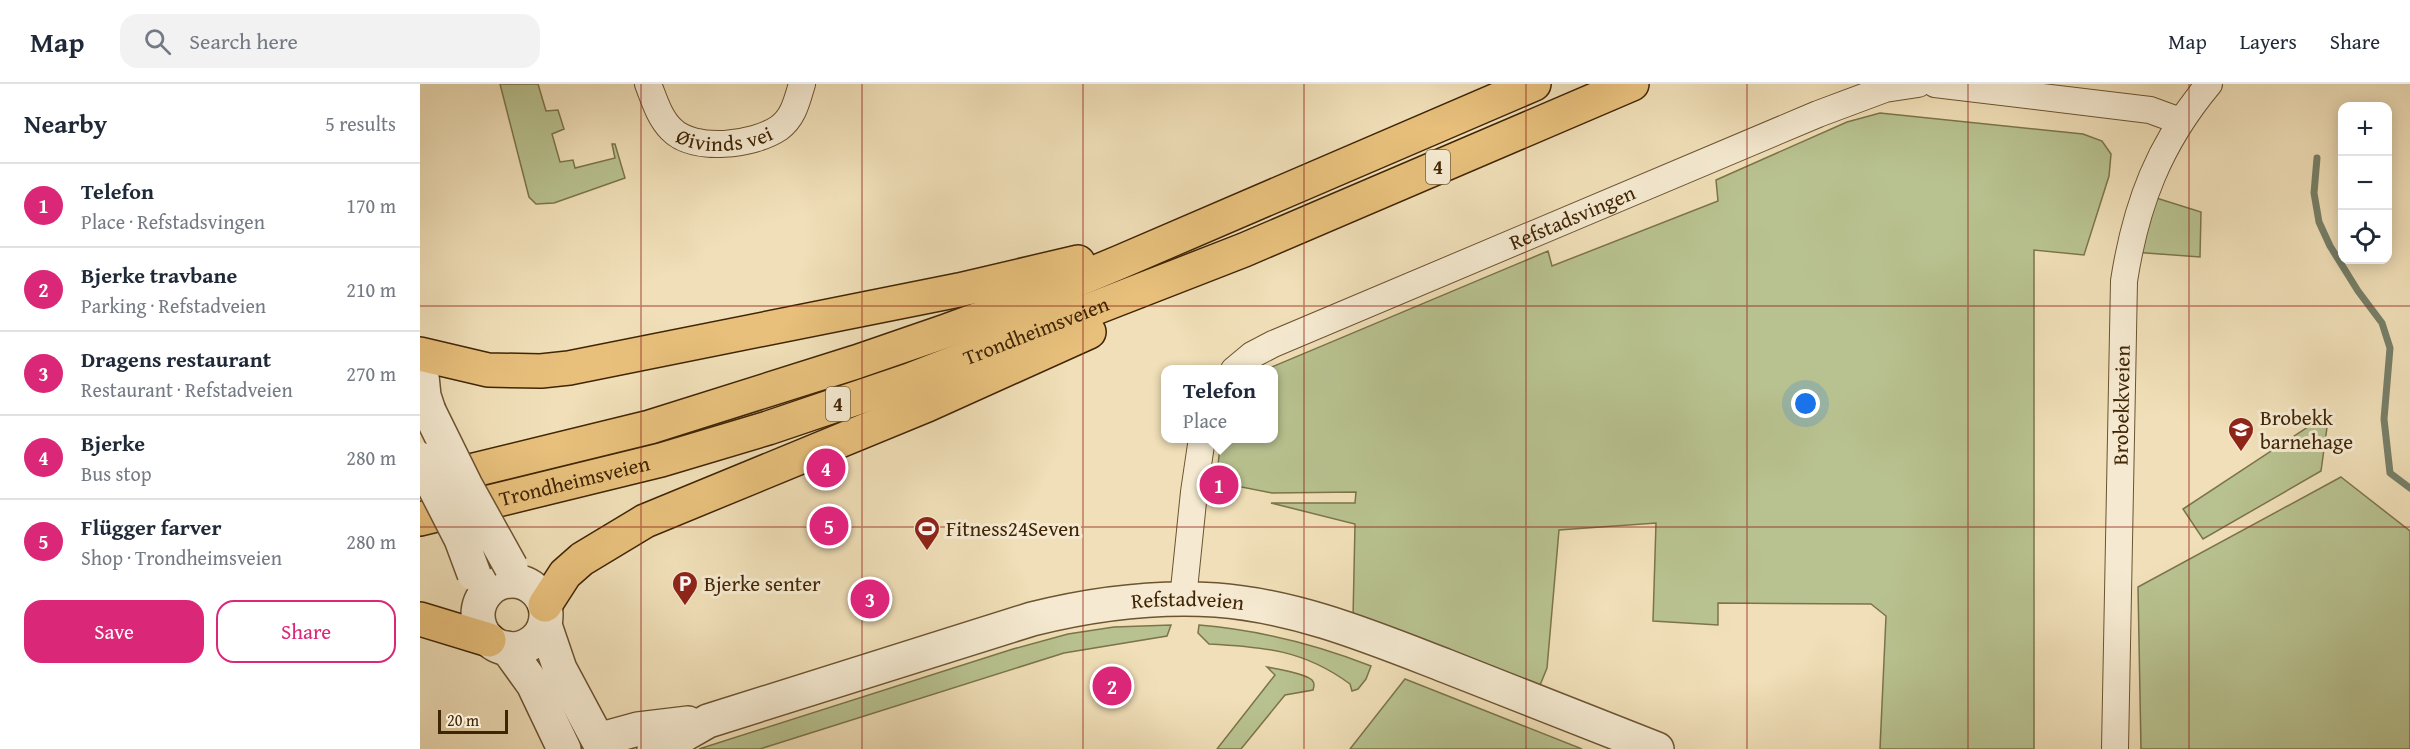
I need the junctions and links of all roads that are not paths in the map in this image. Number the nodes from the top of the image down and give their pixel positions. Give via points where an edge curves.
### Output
1 (648, 84) edge
2 (802, 84) edge
3 (1534, 84) edge
4 (1632, 84) edge
5 (1918, 84) edge
6 (1935, 84) edge
7 (2209, 84) edge
8 (2180, 121) junction
9 (1206, 224) junction
10 (1244, 250) junction
11 (1239, 365) edge
12 (422, 378) edge
13 (1201, 443) edge
14 (420, 459) edge
15 (420, 483) edge
16 (420, 519) edge
17 (516, 574) junction
18 (478, 587) junction
19 (1183, 599) junction
20 (545, 615) junction
21 (420, 619) edge
22 (498, 644) junction
23 (708, 721) junction
24 (596, 746) edge
25 (564, 749) edge
26 (654, 749) edge
27 (1658, 749) edge
28 (2115, 749) edge

1 - 2 street, Øivinds vei via 671,130 695,143 718,144 750,140 780,128 794,112
3 - 9 highway, Trondheimsveien / 4
4 - 10 highway, Trondheimsveien / 4
5 - 11 street, Refstadsvingen via 1885,89 1818,114 1273,344
6 - 8 street via 2150,110
7 - 8 street, Brobekkveien
8 - 28 street, Brobekkveien via 2137,216 2124,281
9 - 12 highway, 4 via 1095,257 959,290 596,364
9 - 15 highway, Trondheimsveien / 4 via 1017,305 856,362 650,427
10 - 16 highway, Trondheimsveien / 4 via 910,380 768,428 661,460
10 - 20 highway via 1038,356 645,521 582,559 565,574
12 - 17 street, bridge via 471,496
13 - 19 street
14 - 18 street, bridge via 460,539
17 - 18 street via 493,586
17 - 20 street via 536,590
18 - 22 street via 478,617 484,633
19 - 23 street, Refstadveien via 1119,602 1066,610
19 - 27 street, Refstadveien via 1270,607 1346,627
20 - 22 street via 534,641 526,646
20 - 24 street, Refstadveien via 560,669
21 - 22 highway
22 - 25 street via 533,684
23 - 24 street, Refstadveien via 622,733
23 - 26 street, Refstadveien

